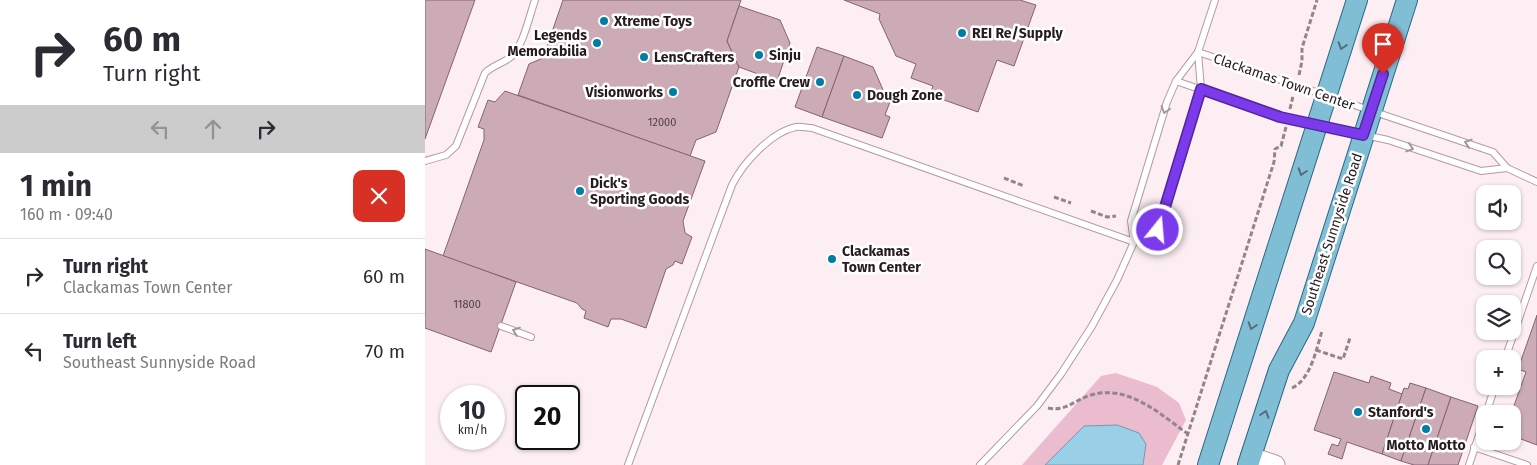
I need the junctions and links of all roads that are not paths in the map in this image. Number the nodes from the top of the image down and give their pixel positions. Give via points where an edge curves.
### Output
1 (535, 0) edge
2 (1215, 0) edge
3 (1357, 0) edge
4 (1407, 0) edge
5 (1197, 52) junction
6 (1176, 81) junction
7 (1201, 89) junction
8 (1326, 96) junction
9 (1371, 111) junction
10 (1317, 125) junction
11 (1363, 135) junction
12 (425, 161) edge
13 (1507, 168) junction
14 (1537, 182) edge
15 (1134, 242) junction
16 (1537, 266) edge
17 (501, 326) dead end
18 (531, 337) dead end
19 (1508, 350) edge
20 (1476, 444) edge
21 (1475, 447) junction
22 (1250, 461) edge
23 (628, 465) edge
24 (980, 465) edge
25 (1208, 465) edge
26 (1275, 465) edge
27 (1469, 465) edge
28 (1527, 465) edge

1 - 12 lane via 512,56 485,72 456,146 447,155
2 - 5 lane, Clackamas Town Center
3 -> 8 main road
4 - 9 main road, Southeast Sunnyside Road
5 - 6 lane, Clackamas Town Center
5 - 7 lane, Clackamas Town Center
5 - 8 lane, Clackamas Town Center
6 - 7 lane, Clackamas Town Center
6 -> 15 lane, Clackamas Town Center via 1131,221
7 - 10 lane, Clackamas Town Center via 1288,119
7 - 15 lane, Clackamas Town Center via 1158,230
8 - 9 lane, Clackamas Town Center
8 - 10 main road
9 - 11 main road, Southeast Sunnyside Road
13 -> 9 lane, Clackamas Town Center via 1493,152
10 - 11 lane, Clackamas Town Center
10 -> 25 main road
11 -> 13 lane, Clackamas Town Center via 1388,140 1481,171
22 -> 11 main road, Southeast Sunnyside Road via 1279,370 1304,323
13 - 14 lane
15 - 23 lane via 812,128 797,127 780,134 748,162 732,185
15 - 24 lane via 1092,326 1061,374 1033,411
16 - 19 lane
18 -> 17 lane
20 - 21 lane
21 - 27 lane
21 - 28 lane
22 - 26 street

